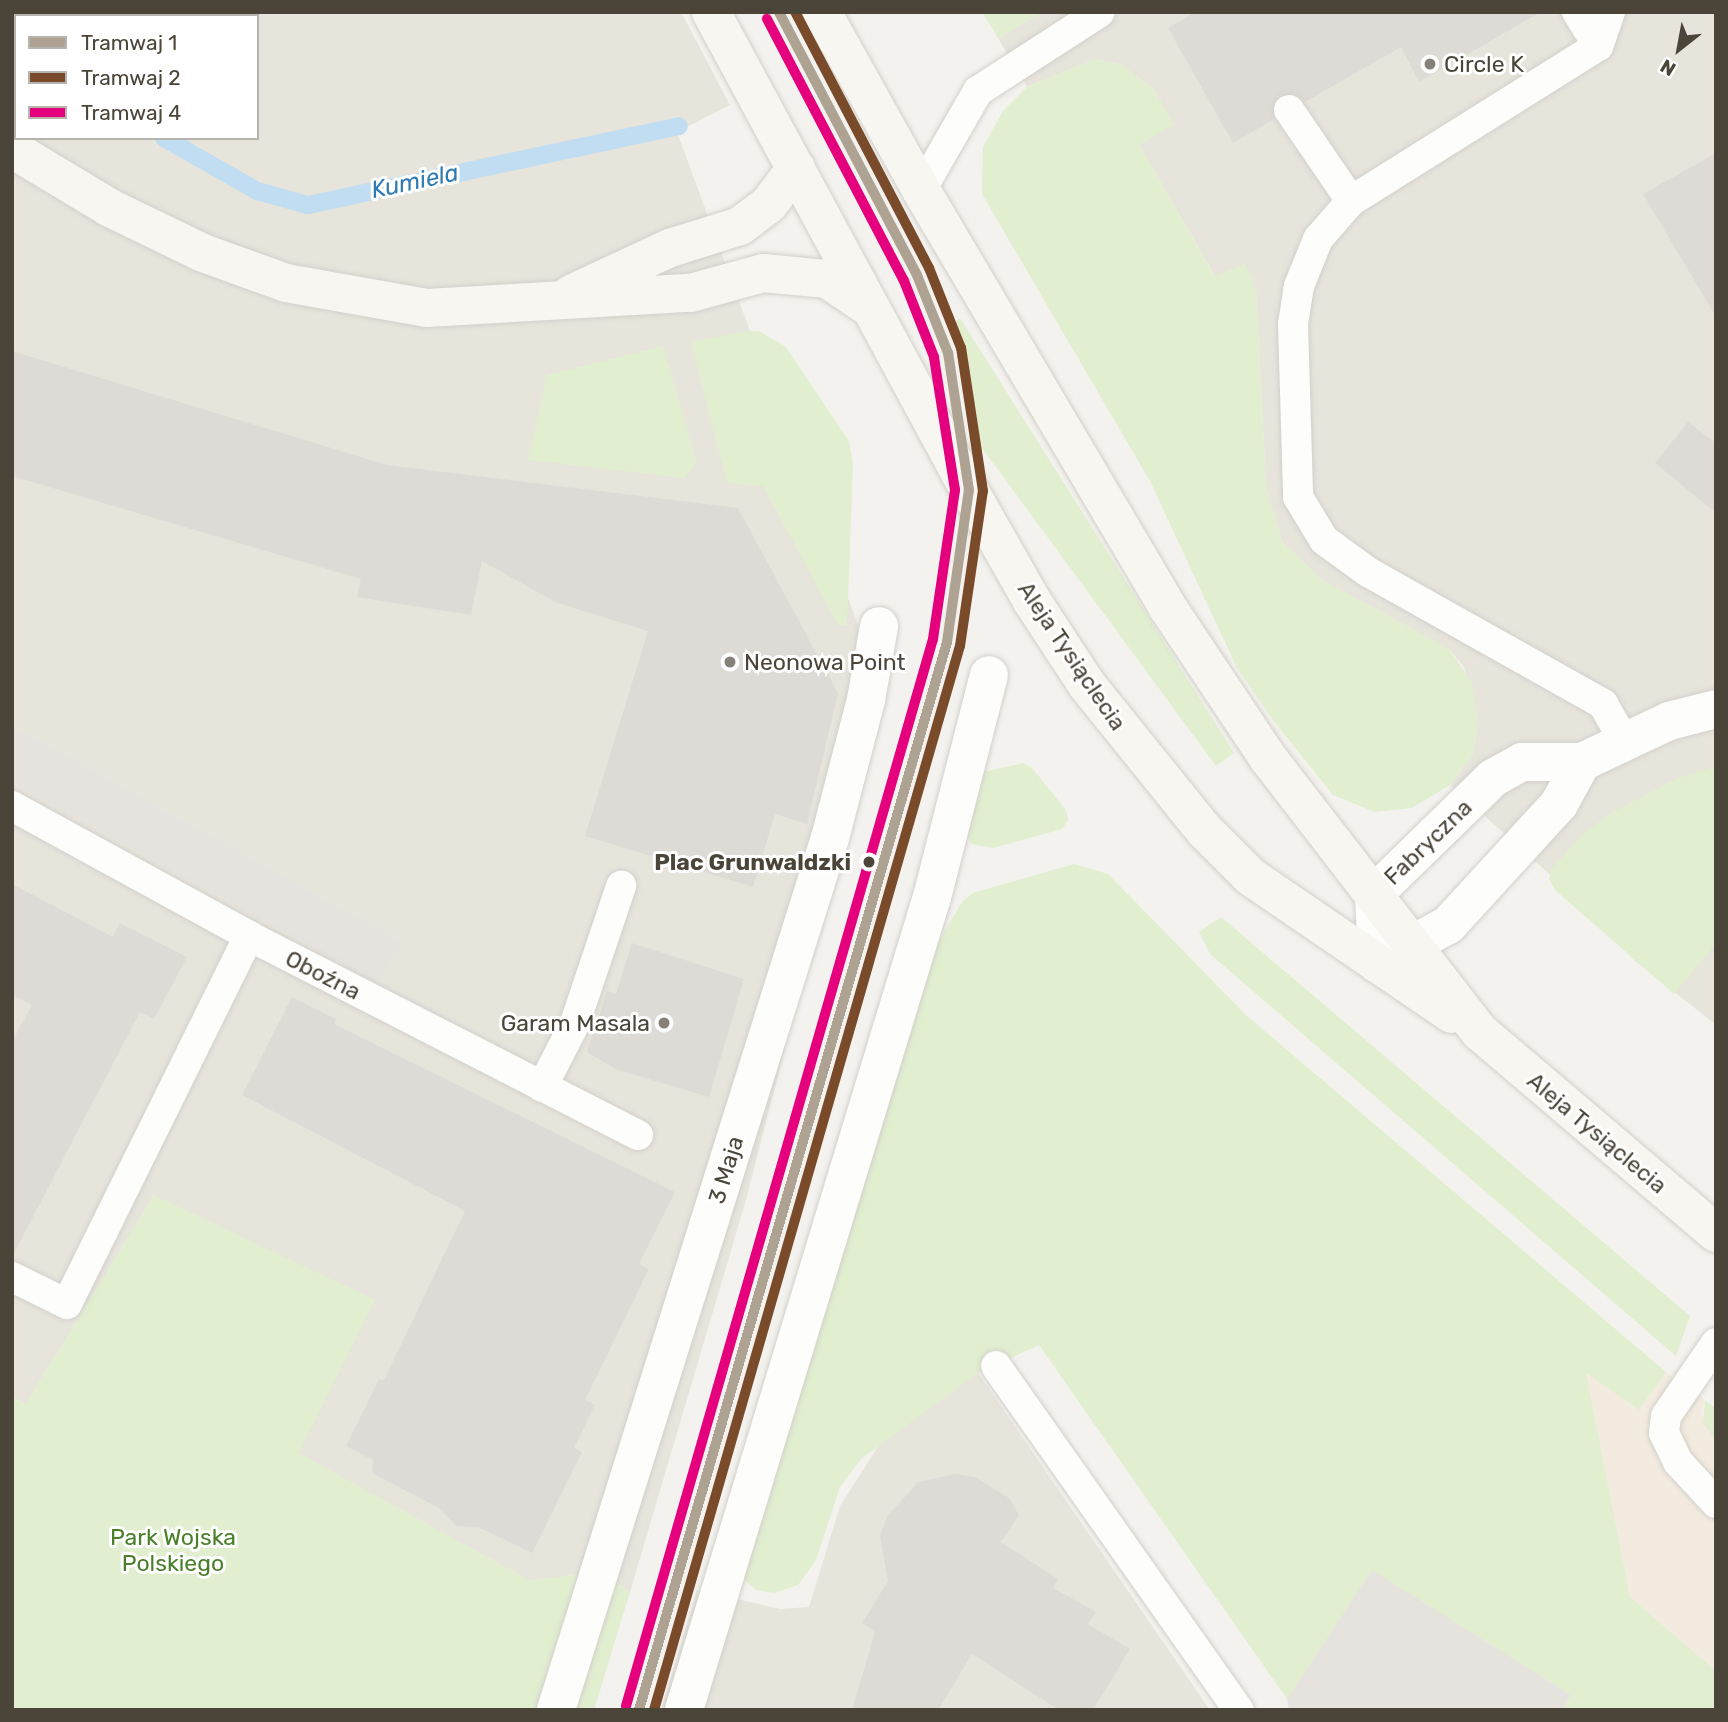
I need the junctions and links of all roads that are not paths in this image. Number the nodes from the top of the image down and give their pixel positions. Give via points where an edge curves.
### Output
1 (711, 12) edge
2 (822, 12) edge
3 (1100, 12) edge
4 (1577, 12) edge
5 (1610, 12) edge
6 (1598, 46) junction
7 (1289, 110) dead end
8 (12, 149) edge
9 (796, 168) junction
10 (921, 190) junction
11 (1351, 201) junction
12 (550, 304) junction
13 (872, 309) junction
14 (878, 626) dead end
15 (989, 675) dead end
16 (1716, 709) edge
17 (1623, 739) junction
18 (1582, 762) junction
19 (12, 806) edge
20 (621, 886) dead end
21 (1374, 894) junction
22 (249, 936) junction
23 (1412, 944) junction
24 (1377, 963) junction
25 (1480, 1032) junction
26 (542, 1087) junction
27 (638, 1135) dead end
28 (1716, 1233) edge
29 (12, 1277) edge
30 (1716, 1342) edge
31 (996, 1366) dead end
32 (1716, 1503) edge
33 (556, 1710) edge
34 (684, 1710) edge
35 (1239, 1710) edge

1 - 9 main road, Aleja Tysiąclecia
2 - 10 main road, Aleja Tysiąclecia
3 - 10 lane via 978,91
4 - 6 lane
5 - 6 lane
6 - 11 lane
7 - 11 lane
8 - 12 main road via 133,219 203,253 286,283 427,308
9 - 12 main road via 769,204 740,226 670,248
9 - 13 main road, Aleja Tysiąclecia
10 - 21 main road, Aleja Tysiąclecia via 1168,608 1268,758
11 - 17 lane via 1318,239 1299,286 1293,324 1298,497 1324,540 1368,572 1603,704
12 - 13 main road via 691,293 763,273 827,279
13 - 24 main road, Aleja Tysiąclecia via 1032,601 1118,725 1205,831 1251,877
14 - 33 street, 3 Maja via 866,700 830,838
15 - 34 street via 932,897
16 - 17 street, Fabryczna
17 - 18 street, Fabryczna
18 - 21 street, Fabryczna via 1522,762 1493,778
18 - 23 street via 1559,804 1486,887 1448,925
19 - 22 lane, Oboźna
20 - 26 lane via 575,1023
21 - 23 main road, Aleja Tysiąclecia
21 - 24 street, Fabryczna
22 - 26 lane, Oboźna
22 - 29 lane via 67,1304
23 - 24 street
23 - 25 main road, Aleja Tysiąclecia
24 - 25 main road, Aleja Tysiąclecia
25 - 28 main road, Aleja Tysiąclecia
26 - 27 lane, Oboźna
30 - 32 lane via 1666,1416 1664,1433 1678,1462
31 - 35 lane

